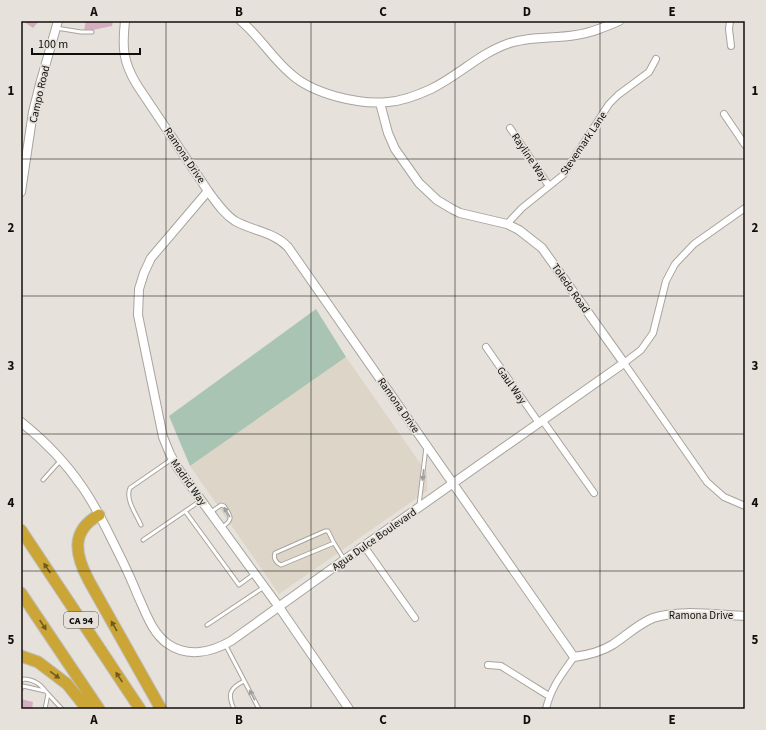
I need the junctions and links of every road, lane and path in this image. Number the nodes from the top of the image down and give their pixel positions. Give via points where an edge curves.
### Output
1 (125, 21) edge
2 (241, 21) edge
3 (619, 21) edge
4 (730, 21) edge
5 (57, 25) edge
6 (92, 32) dead end
7 (731, 46) dead end
8 (656, 59) dead end
9 (380, 102) junction
10 (724, 114) dead end
11 (510, 128) dead end
12 (745, 145) edge
13 (549, 186) junction
14 (208, 191) junction
15 (21, 192) edge
16 (745, 208) edge
17 (507, 224) junction
18 (486, 347) dead end
19 (624, 363) junction
20 (21, 422) edge
21 (541, 422) junction
22 (426, 444) junction
23 (172, 459) junction
24 (62, 460) junction
25 (43, 480) dead end
26 (454, 483) junction
27 (594, 493) dead end
28 (202, 500) junction
29 (745, 506) edge
30 (419, 507) junction
31 (185, 511) junction
32 (210, 513) junction
33 (99, 515) junction
34 (140, 524) dead end
35 (221, 528) junction
36 (21, 530) edge
37 (143, 540) dead end
38 (334, 543) junction
39 (364, 546) junction
40 (344, 560) junction
41 (255, 574) junction
42 (264, 587) junction
43 (21, 593) edge
44 (279, 607) junction
45 (745, 616) edge
46 (415, 618) dead end
47 (208, 624) dead end
48 (225, 644) junction
49 (21, 656) edge
50 (574, 657) junction
51 (488, 666) dead end
52 (244, 681) junction
53 (21, 682) edge
54 (21, 689) edge
55 (47, 692) junction
56 (549, 696) junction
57 (45, 709) edge
58 (62, 709) edge
59 (87, 709) edge
60 (100, 709) edge
61 (140, 709) edge
62 (161, 709) edge
63 (234, 709) edge
64 (260, 709) edge
65 (349, 709) edge
66 (546, 709) edge

1 - 14 street, Ramona Drive via 123,50 129,71
2 - 9 street via 285,69 305,84 348,99
3 - 9 street via 597,31 521,40 508,44 484,55 432,89 402,100
4 - 7 street
5 - 6 lane via 81,32
5 - 15 street, Campo Road via 33,112
8 - 13 street, Stevemark Lane via 649,72 609,104 564,175
9 - 17 street, Toledo Road via 395,149 424,189 444,205 460,213
10 - 12 street
11 - 13 street, Rayline Way
13 - 17 street, Stevemark Lane
14 - 22 street, Ramona Drive via 234,220 274,236 288,247
14 - 23 street, Madrid Way via 151,258 142,277 138,298 139,323 164,437
16 - 19 street, Agua Dulce Boulevard via 694,244 681,257 666,281 653,333 641,350
17 - 19 street, Toledo Road via 542,248
18 - 21 street, Gaul Way
19 - 21 street, Agua Dulce Boulevard
19 - 29 street, Toledo Road via 707,482 724,497
20 - 24 street, Agua Dulce Boulevard
21 - 26 street, Agua Dulce Boulevard
21 - 27 street, Gaul Way
22 - 26 street, Ramona Drive
22 -> 30 lane
23 - 28 street, Madrid Way
23 - 34 lane via 130,488 129,499
24 - 25 lane
24 - 33 street, Agua Dulce Boulevard via 84,488
26 - 30 street, Agua Dulce Boulevard
26 - 50 street, Ramona Drive
28 - 31 lane
28 - 32 street, Madrid Way
30 - 39 street, Agua Dulce Boulevard
31 - 37 lane
31 - 41 lane via 239,585
32 - 35 street, Madrid Way
35 -> 32 lane via 231,520 226,508 221,505
33 - 48 street, Agua Dulce Boulevard via 157,634 176,648 191,652 206,651
62 -> 33 highway via 81,564 79,534 91,519
35 - 41 street, Madrid Way
61 -> 36 highway, CA 94
38 - 38 lane via 328,531 325,531 279,550 274,556 280,565
38 - 40 lane
39 - 40 street, Agua Dulce Boulevard
39 - 46 street
40 - 44 street, Agua Dulce Boulevard
41 - 42 street, Madrid Way
42 - 44 street, Madrid Way
42 - 47 lane
43 -> 60 highway, CA 94
44 - 48 street, Agua Dulce Boulevard
44 - 65 street, Madrid Way
45 - 50 street, Ramona Drive via 685,613 658,616 606,649
48 - 52 lane
49 -> 59 highway via 38,662 67,684
50 - 56 street
51 - 56 street via 501,666
52 - 63 lane via 232,689 229,695
64 -> 52 lane
53 - 55 lane via 24,679 33,680
54 - 55 lane via 23,686
55 - 57 lane
55 - 58 lane
56 - 66 street

